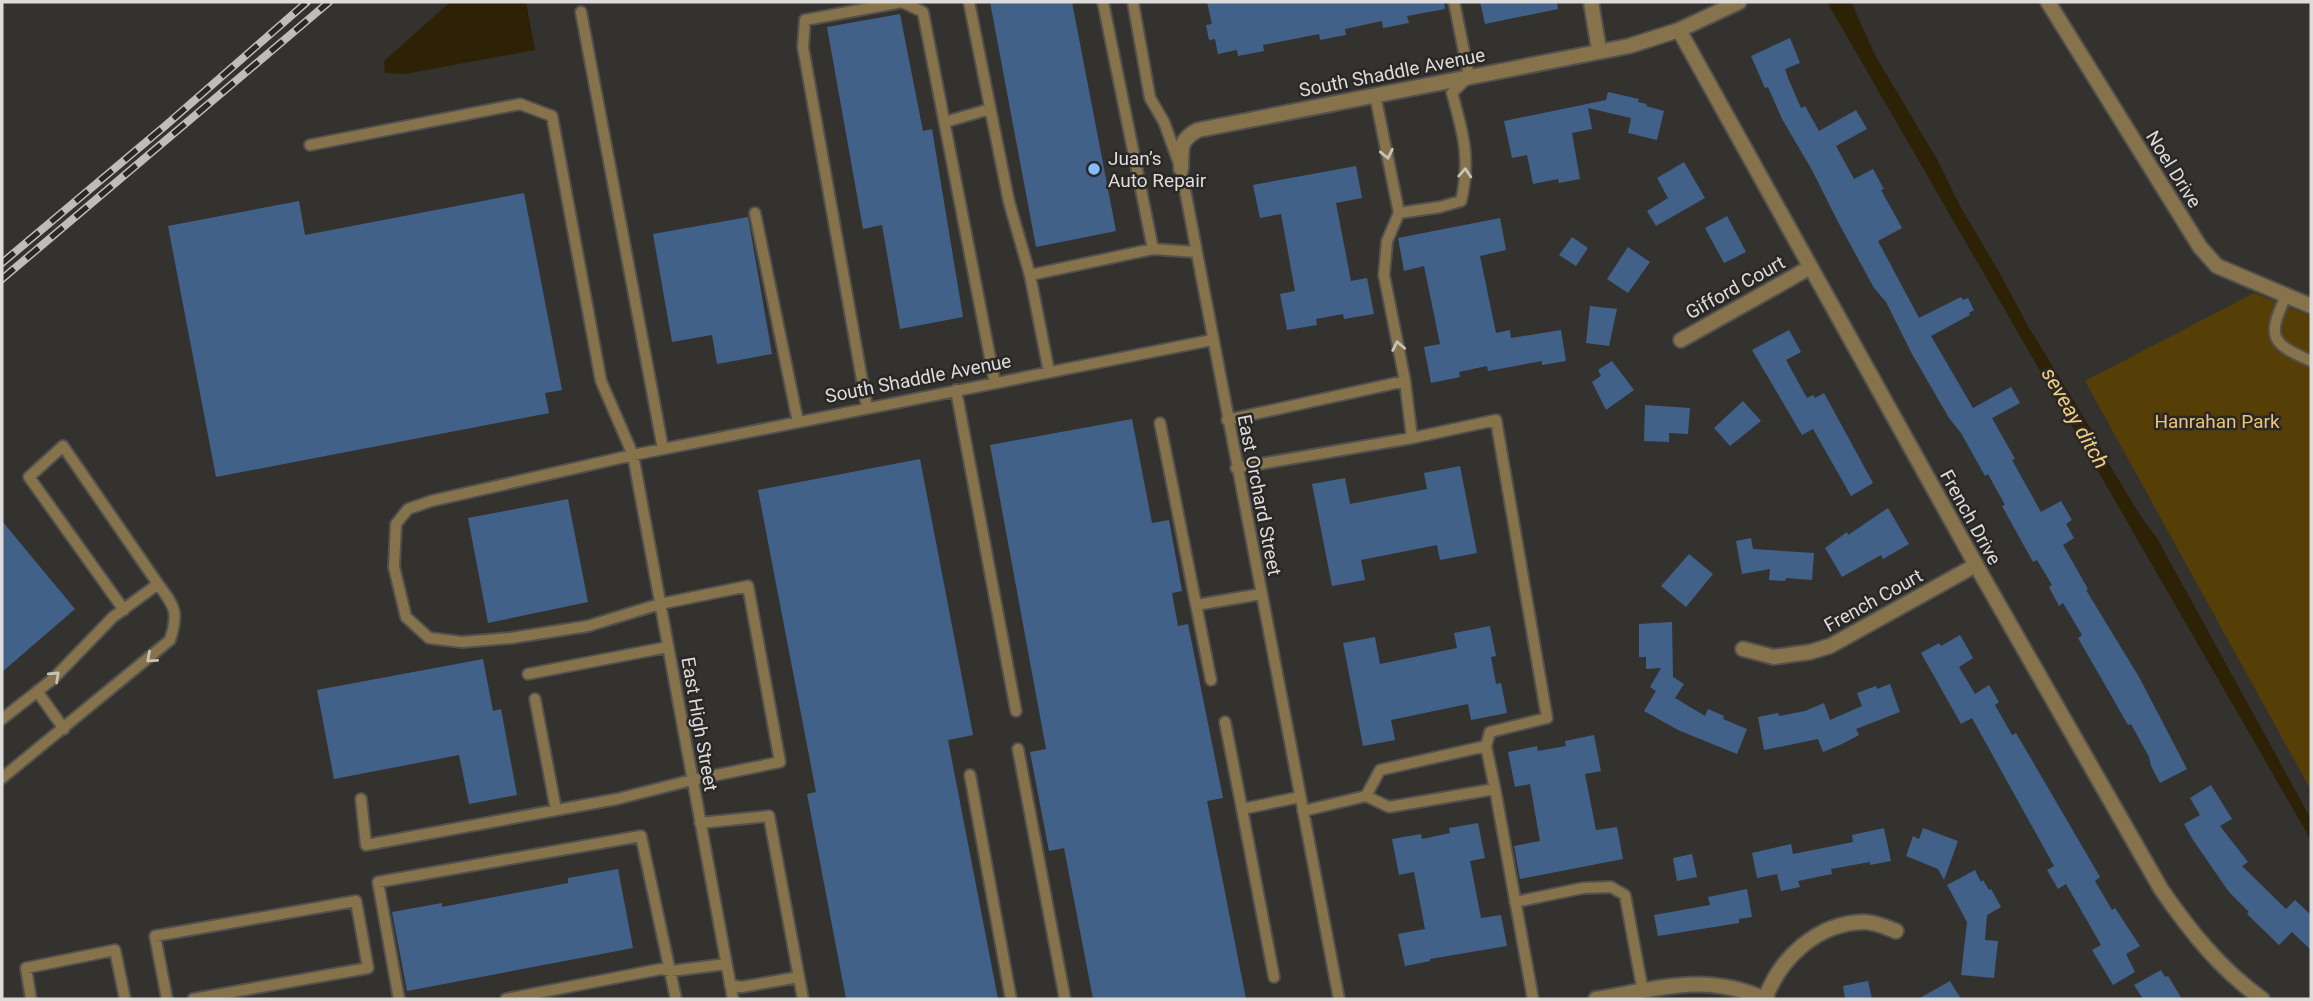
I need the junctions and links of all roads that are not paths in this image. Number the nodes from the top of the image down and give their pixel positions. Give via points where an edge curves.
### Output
1 (969, 2) edge
2 (1103, 2) edge
3 (1133, 2) edge
4 (1454, 2) edge
5 (1591, 2) edge
6 (1739, 2) edge
7 (2048, 2) edge
8 (581, 12) dead end
9 (1679, 30) junction
10 (1600, 50) junction
11 (1469, 76) junction
12 (1374, 95) junction
13 (990, 109) junction
14 (945, 122) junction
15 (310, 145) dead end
16 (1181, 169) junction
17 (755, 213) dead end
18 (1399, 214) junction
19 (1153, 248) junction
20 (1196, 252) junction
21 (1809, 268) junction
22 (1030, 275) junction
23 (2286, 296) junction
24 (2311, 306) edge
25 (1212, 340) junction
26 (1681, 340) dead end
27 (2311, 361) edge
28 (1049, 372) junction
29 (1405, 381) junction
30 (995, 383) junction
31 (956, 390) junction
32 (867, 408) junction
33 (1227, 420) junction
34 (798, 422) junction
35 (1160, 423) dead end
36 (1412, 438) junction
37 (663, 449) junction
38 (632, 455) junction
39 (1236, 468) junction
40 (1976, 565) junction
41 (158, 584) junction
42 (1261, 594) junction
43 (660, 604) junction
44 (1196, 605) junction
45 (124, 610) junction
46 (668, 647) junction
47 (1742, 649) dead end
48 (528, 674) dead end
49 (1211, 680) dead end
50 (37, 691) junction
51 (535, 699) dead end
52 (1016, 711) dead end
53 (2, 719) edge
54 (1225, 722) dead end
55 (64, 729) junction
56 (1486, 746) junction
57 (1018, 749) dead end
58 (970, 775) dead end
59 (2, 778) edge
60 (692, 780) junction
61 (1494, 789) junction
62 (1366, 796) junction
63 (1300, 797) junction
64 (361, 799) dead end
65 (1242, 809) junction
66 (556, 810) junction
67 (1303, 811) junction
68 (700, 823) junction
69 (1515, 902) junction
70 (1896, 931) dead end
71 (726, 964) junction
72 (671, 971) junction
73 (1273, 977) dead end
74 (799, 978) junction
75 (730, 985) junction
76 (1640, 994) edge
77 (31, 999) edge
78 (125, 999) edge
79 (167, 999) edge
80 (193, 999) edge
81 (399, 999) edge
82 (506, 999) edge
83 (676, 999) edge
84 (733, 999) edge
85 (803, 999) edge
86 (1011, 999) edge
87 (1065, 999) edge
88 (1339, 999) edge
89 (1533, 999) edge
90 (1596, 999) edge
91 (1765, 999) edge
92 (2262, 999) edge

1 - 13 lane
2 - 19 lane
3 - 16 lane, East Orchard Street via 1150,98
4 - 11 lane
5 - 10 street
6 - 9 street, South Shaddle Avenue
7 - 23 street, Noel Drive via 2211,261
8 - 37 lane
9 - 10 street, South Shaddle Avenue
9 - 21 street, French Drive
10 - 11 street, South Shaddle Avenue
11 - 12 street, South Shaddle Avenue
18 -> 11 lane via 1461,201 1467,177 1466,147 1452,93
12 - 16 street, South Shaddle Avenue via 1198,130 1182,142
12 -> 18 lane
13 - 14 lane
13 - 22 lane
14 - 30 lane
14 - 32 lane via 923,12 902,2 805,20 803,47
15 - 38 lane, East High Street via 520,104 552,116 601,381
16 - 20 lane, East Orchard Street
17 - 34 lane
29 -> 18 lane via 1384,275 1387,241
19 - 20 lane
19 - 22 lane
20 - 25 lane, East Orchard Street
21 - 26 street, Gifford Court
21 - 40 street, French Drive
22 - 28 lane
23 - 24 street, Noel Drive
23 - 27 lane via 2273,327 2276,337 2286,349
25 - 28 lane, South Shaddle Avenue
25 - 33 lane, East Orchard Street
28 - 30 lane, South Shaddle Avenue
29 - 33 lane
29 - 36 lane
30 - 31 lane, South Shaddle Avenue
31 - 32 lane, South Shaddle Avenue
31 - 52 lane
32 - 34 lane, South Shaddle Avenue
33 - 39 lane, East Orchard Street
34 - 37 lane, South Shaddle Avenue
35 - 44 lane
36 - 39 lane
36 - 56 lane via 1496,420 1547,718 1490,732
37 - 38 lane, South Shaddle Avenue
38 - 43 lane, East High Street
38 - 43 lane, South Shaddle Avenue via 408,509 396,524 394,567 406,617 429,638 462,642 511,638 589,626
39 - 42 lane, East Orchard Street
40 - 47 street, French Court via 1830,646 1774,657
40 - 92 street, French Drive via 2161,889 2217,962
41 - 45 lane
41 - 45 lane via 63,446 29,477
41 -> 55 lane via 177,619 170,640
42 - 44 lane
42 - 63 lane, East Orchard Street
43 - 46 lane, East High Street
43 - 60 lane, South Shaddle Avenue via 748,586 753,613 780,762
44 - 49 lane
50 -> 45 lane
46 - 48 lane
46 - 60 lane, East High Street
50 - 53 lane
50 - 55 lane
51 - 66 lane
54 - 65 lane
55 - 59 lane
56 - 61 lane
56 - 62 lane via 1380,769
57 - 87 lane
58 - 86 lane
60 - 66 lane
60 - 68 lane, East High Street
61 - 62 lane via 1389,807
61 - 69 lane
62 - 67 lane
63 - 65 lane
63 - 67 lane, East Orchard Street
64 - 66 lane via 366,845
65 - 73 lane
67 - 88 lane, East Orchard Street
68 - 71 lane, East High Street
68 - 74 lane via 769,816
69 - 76 lane via 1583,888 1611,887 1625,895
69 - 89 lane
70 - 91 street via 1863,922 1835,927 1811,939 1790,956
71 - 72 lane
71 - 75 lane, East High Street
72 - 81 lane via 641,836 378,882
72 - 82 lane via 661,969
72 - 83 lane
74 - 75 lane
74 - 85 lane
75 - 84 lane, East High Street
76 - 90 street
76 - 91 street via 1712,983 1744,989
77 - 78 lane via 26,968 115,950
79 - 80 lane via 155,936 356,901 368,968

